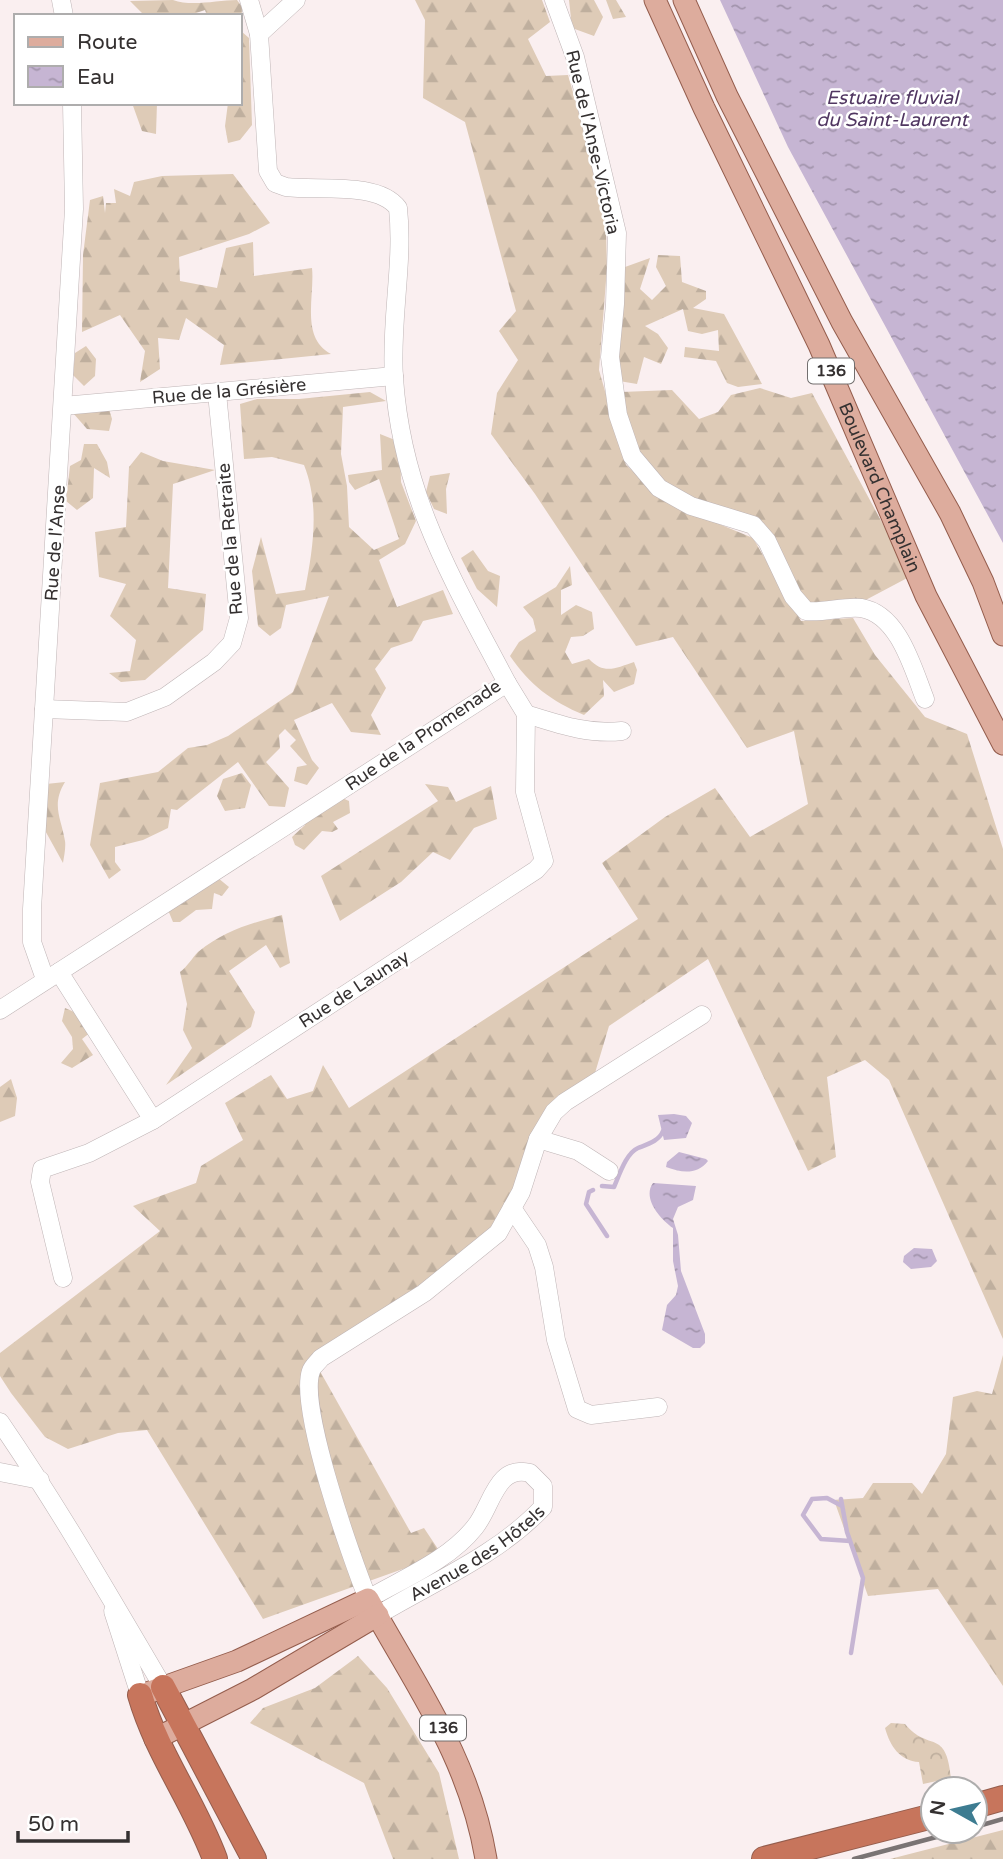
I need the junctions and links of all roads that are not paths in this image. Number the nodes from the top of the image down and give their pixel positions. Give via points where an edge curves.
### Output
1 (248, 0) edge
2 (296, 0) edge
3 (554, 0) edge
4 (655, 0) edge
5 (684, 0) edge
6 (259, 34) junction
7 (72, 105) edge
8 (394, 376) junction
9 (217, 393) junction
10 (63, 406) junction
11 (1003, 635) edge
12 (507, 683) junction
13 (925, 699) dead end
14 (44, 709) junction
15 (526, 714) junction
16 (622, 731) dead end
17 (1003, 744) edge
18 (52, 976) junction
19 (0, 1010) edge
20 (702, 1015) dead end
21 (153, 1120) junction
22 (538, 1139) junction
23 (609, 1171) dead end
24 (512, 1208) junction
25 (63, 1278) dead end
26 (658, 1407) dead end
27 (0, 1422) edge
28 (0, 1472) edge
29 (40, 1480) junction
30 (373, 1607) junction
31 (152, 1691) junction
32 (183, 1725) junction
33 (155, 1739) junction
34 (919, 1820) edge
35 (213, 1859) edge
36 (254, 1859) edge
37 (486, 1859) edge
38 (764, 1859) edge

1 - 6 street
2 - 6 street
3 - 13 street, Rue de l'Anse-Victoria via 575,57 617,233 610,357 618,415 632,456 659,488 753,525 767,541 793,596 806,611 862,608 886,620
4 - 17 main road, Boulevard Champlain / 136 via 819,345 926,596
5 - 11 main road, 136 via 727,96 842,322 950,513
6 - 8 street, Rue de la Promenade via 265,154 275,183 303,189 368,191 391,199 398,208
7 - 10 street, Rue de l'Anse via 74,209
8 - 9 street, Rue de la Grésière
8 - 12 street, Rue de la Promenade via 411,481 430,534
9 - 10 street, Rue de la Grésière
9 - 14 street, Rue de la Retraite via 239,618 232,643 215,662 165,696 127,712
10 - 14 street, Rue de l'Anse
12 - 15 street
12 - 18 street, Rue de la Promenade
14 - 18 street, Rue de l'Anse via 32,943
15 - 16 street via 581,730
15 - 21 street, Rue de Launay via 525,792 544,861 536,870
18 - 19 street, Rue de la Promenade
18 - 21 street
20 - 22 street via 565,1102
21 - 25 street via 89,1153 42,1169 40,1182
22 - 23 street via 578,1151
22 - 24 street
24 - 26 street via 537,1245 577,1409 591,1415
24 - 30 street via 498,1233 424,1293 320,1358 311,1371 310,1408 347,1548
27 - 29 street
28 - 29 street
29 - 31 street via 133,1633
30 - 30 street, Avenue des Hôtels via 456,1571 530,1520 543,1507 543,1486 530,1473 510,1473 461,1543
30 - 31 main road, Avenue des Hôtels
30 - 32 main road, Avenue des Hôtels via 253,1689
30 - 37 main road, 136 via 449,1739 475,1806
31 - 32 highway
31 - 33 highway
32 - 33 main road, Avenue des Hôtels
32 - 36 highway
33 - 35 highway via 205,1833
34 - 38 highway

